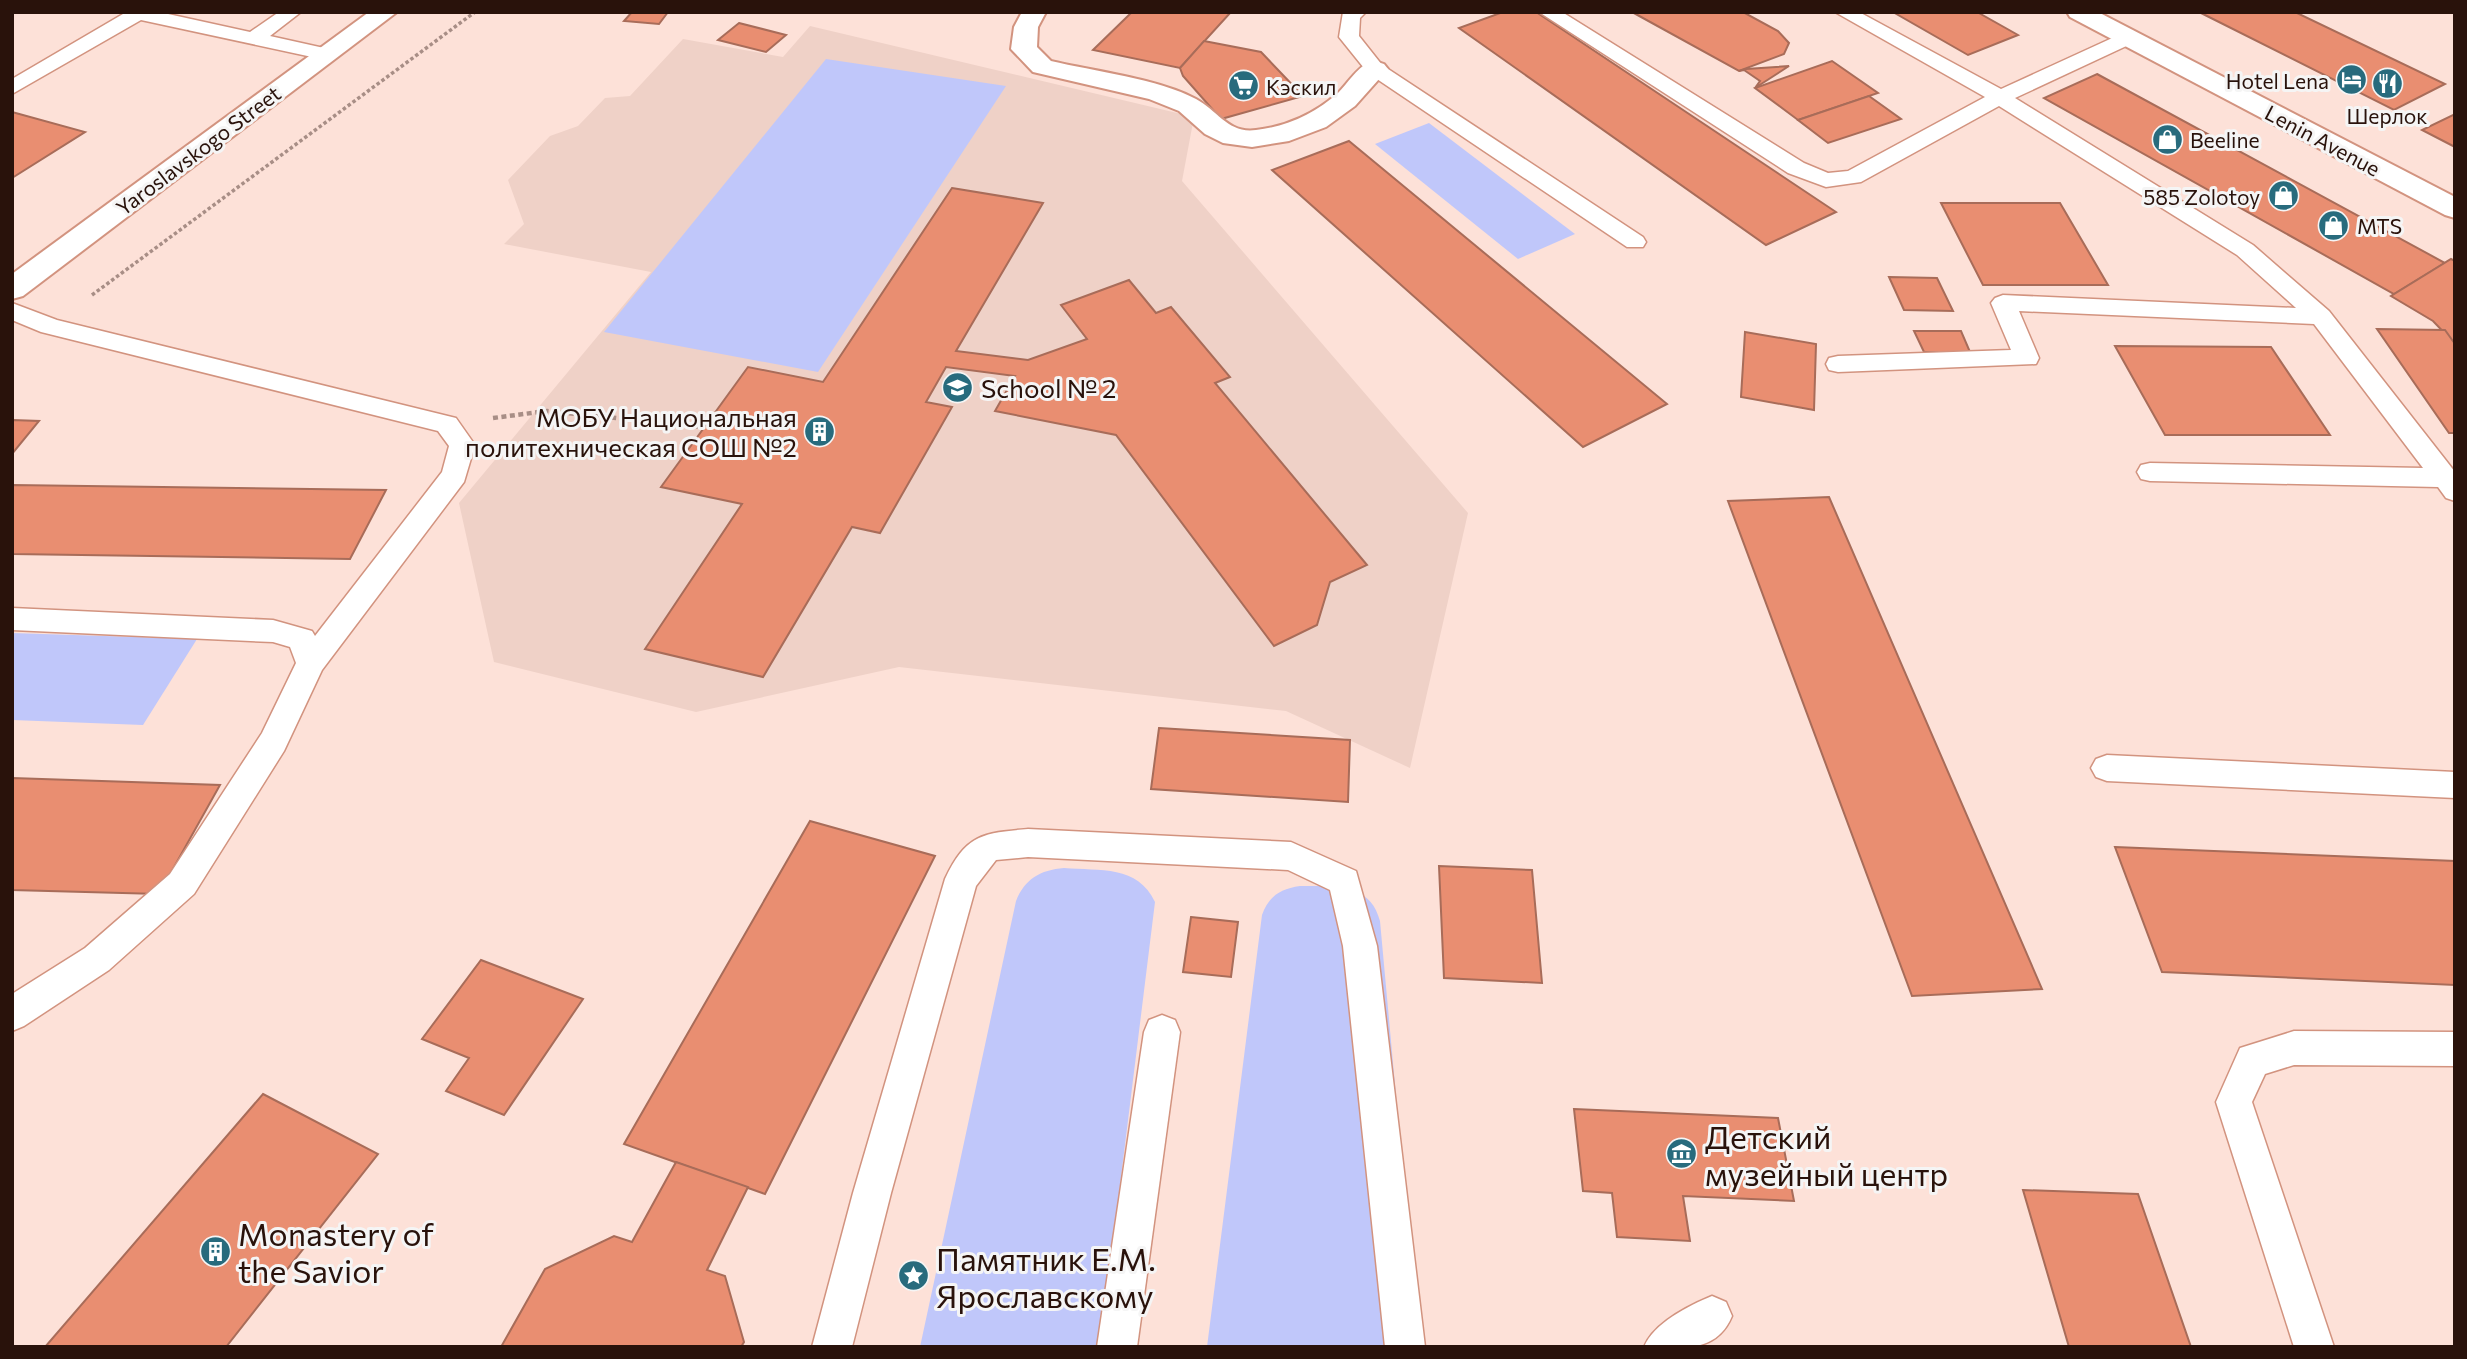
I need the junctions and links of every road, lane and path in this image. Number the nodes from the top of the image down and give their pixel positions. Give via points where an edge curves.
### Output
1 (292, 12) edge
2 (385, 12) edge
3 (475, 12) edge
4 (1034, 12) edge
5 (1357, 12) edge
6 (1548, 12) edge
7 (1844, 12) edge
8 (2079, 12) edge
9 (134, 13) edge
10 (253, 38) junction
11 (2129, 38) junction
12 (326, 54) junction
13 (1376, 69) junction
14 (12, 88) edge
15 (2000, 97) junction
16 (2455, 209) edge
17 (1635, 242) dead end
18 (12, 289) edge
19 (12, 312) edge
20 (2321, 317) junction
21 (50, 326) junction
22 (1838, 364) dead end
23 (447, 424) junction
24 (704, 427) dead end
25 (2150, 472) dead end
26 (2449, 484) edge
27 (12, 619) edge
28 (311, 663) junction
29 (2108, 768) dead end
30 (2455, 785) edge
31 (12, 1014) edge
32 (1162, 1032) dead end
33 (2455, 1049) edge
34 (1712, 1316) dead end
35 (832, 1347) edge
36 (1116, 1347) edge
37 (1405, 1347) edge
38 (1664, 1347) edge
39 (2314, 1347) edge

1 - 10 lane
2 - 12 street, Yaroslavskogo Street
3 - 21 path
4 - 13 street via 1026,27 1024,49 1042,67 1157,93 1188,105 1233,137 1279,135 1317,121
5 - 13 lane via 1351,15 1349,37
6 - 15 lane via 1796,167 1826,180 1853,177
7 - 15 lane
8 - 11 street, Lenin Avenue
9 - 10 lane
9 - 14 lane
10 - 12 lane
11 - 15 lane
11 - 16 street, Lenin Avenue
12 - 18 street, Yaroslavskogo Street
13 - 17 lane
15 - 20 lane via 2245,250
19 - 21 lane
20 - 22 lane via 2003,303 2027,358
20 - 26 lane
21 - 23 lane
23 - 24 path via 547,411
23 - 28 lane via 462,445 455,475
25 - 26 lane
27 - 28 lane via 273,631 302,639
28 - 31 lane via 273,742 182,884 97,959
29 - 30 lane
32 - 36 lane
33 - 39 lane via 2294,1048 2253,1060 2234,1102
34 - 38 lane
35 - 37 lane via 961,879 987,847 1028,843 1291,856 1343,881 1360,946

